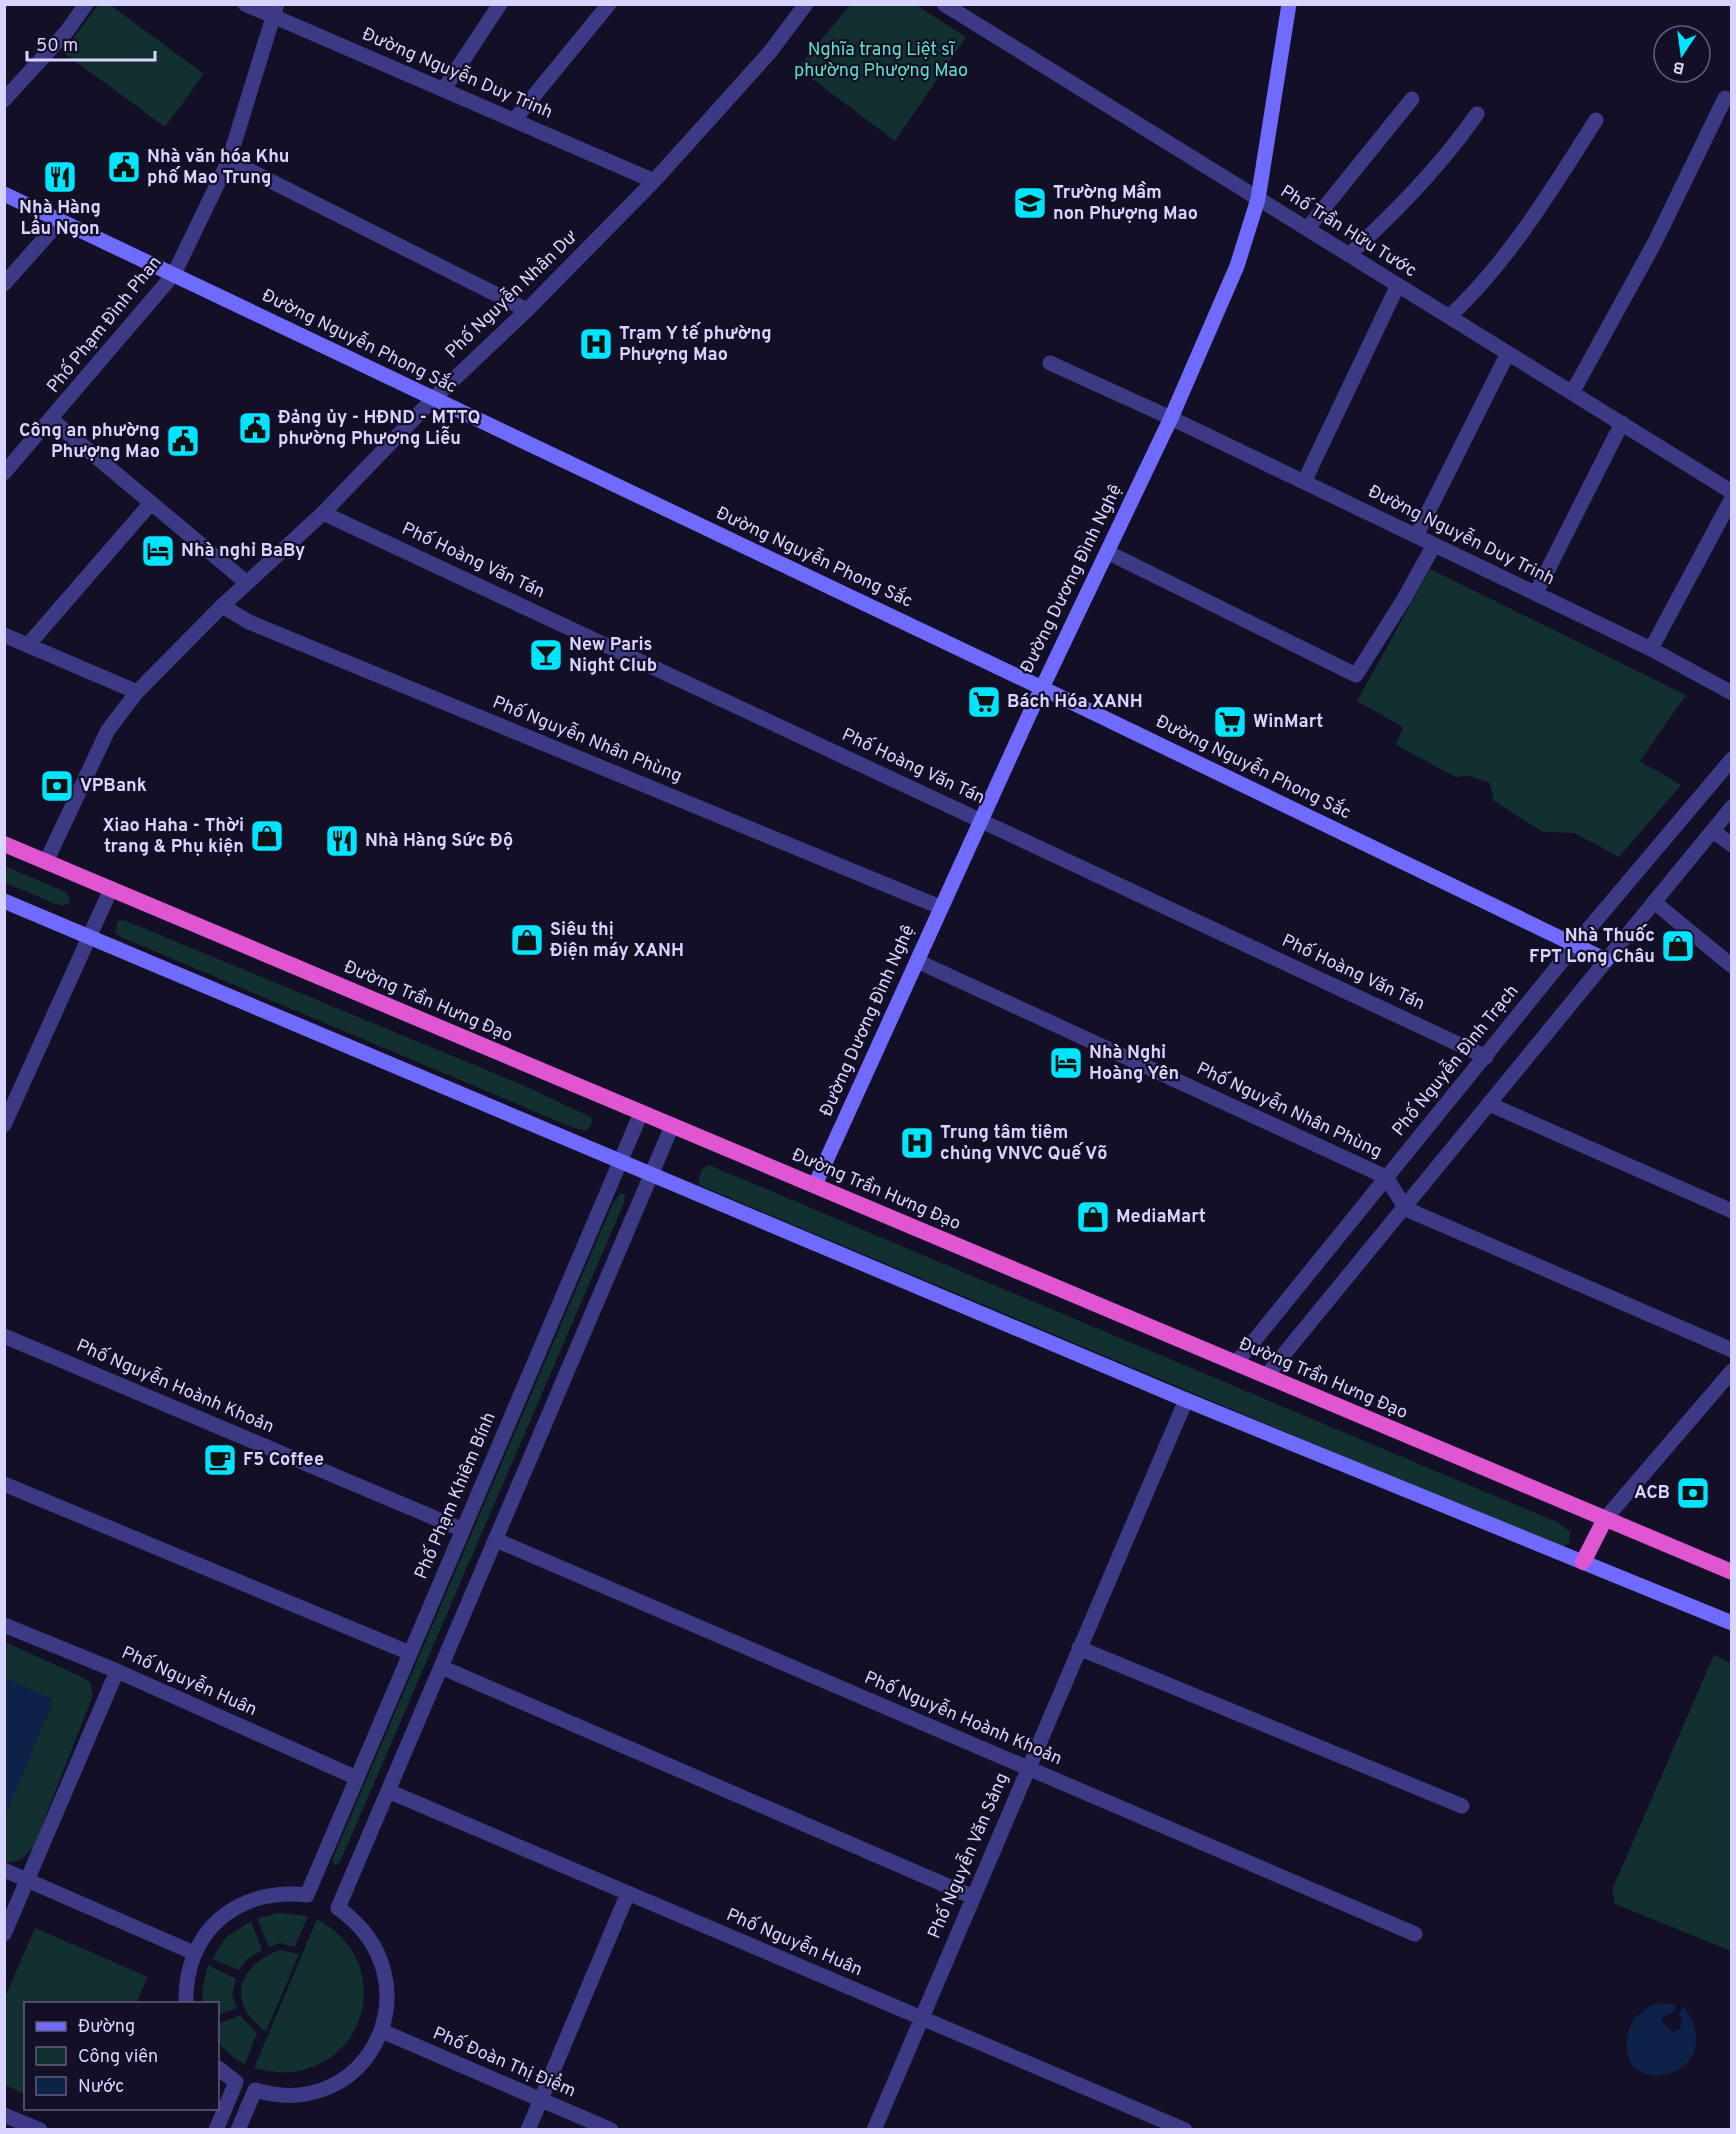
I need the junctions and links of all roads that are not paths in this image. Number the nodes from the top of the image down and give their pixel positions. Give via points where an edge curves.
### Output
1 (86, 4) edge
2 (245, 4) edge
3 (500, 4) edge
4 (609, 4) edge
5 (806, 4) edge
6 (944, 4) edge
7 (1288, 4) edge
8 (274, 11) edge
9 (444, 89) junction
10 (1725, 98) dead end
11 (1412, 99) dead end
12 (4, 100) edge
13 (1477, 114) dead end
14 (515, 119) junction
15 (1596, 120) dead end
16 (229, 160) junction
17 (654, 181) junction
18 (4, 194) edge
19 (1258, 199) junction
20 (60, 221) junction
21 (1307, 229) junction
22 (1349, 255) junction
23 (174, 274) junction
24 (4, 284) edge
25 (1398, 285) junction
26 (527, 310) junction
27 (1449, 317) junction
28 (1508, 353) junction
29 (1050, 363) dead end
30 (1572, 393) junction
31 (433, 399) junction
32 (1171, 418) junction
33 (52, 420) junction
34 (1622, 423) junction
35 (4, 473) edge
36 (1304, 482) junction
37 (1731, 492) edge
38 (1731, 498) edge
39 (151, 503) junction
40 (323, 513) junction
41 (1416, 536) junction
42 (1434, 545) junction
43 (1107, 552) junction
44 (247, 583) junction
45 (1536, 593) junction
46 (222, 606) junction
47 (4, 635) edge
48 (28, 645) junction
49 (1651, 649) junction
50 (1042, 688) junction
51 (137, 692) junction
52 (1731, 693) edge
53 (1731, 759) edge
54 (1731, 807) edge
55 (980, 820) junction
56 (1713, 831) junction
57 (4, 844) edge
58 (1731, 845) edge
59 (46, 862) junction
60 (111, 889) junction
61 (4, 901) edge
62 (1654, 902) junction
63 (940, 907) junction
64 (90, 938) junction
65 (1575, 945) junction
66 (1606, 960) junction
67 (917, 961) junction
68 (1731, 966) edge
69 (1486, 1057) junction
70 (1489, 1104) junction
71 (640, 1113) junction
72 (4, 1125) edge
73 (672, 1126) junction
74 (620, 1161) junction
75 (651, 1175) junction
76 (1386, 1177) junction
77 (815, 1185) junction
78 (1406, 1209) junction
79 (1731, 1211) edge
80 (4, 1336) edge
81 (1731, 1350) edge
82 (1236, 1363) junction
83 (1731, 1371) edge
84 (1266, 1376) junction
85 (1186, 1400) junction
86 (4, 1484) edge
87 (1605, 1519) junction
88 (463, 1530) junction
89 (496, 1540) junction
90 (1583, 1562) junction
91 (1731, 1572) edge
92 (1731, 1623) edge
93 (4, 1625) edge
94 (1079, 1648) junction
95 (410, 1653) junction
96 (441, 1667) junction
97 (117, 1671) junction
98 (1028, 1768) junction
99 (357, 1778) junction
100 (388, 1791) junction
101 (1462, 1806) dead end
102 (4, 1870) edge
103 (28, 1880) junction
104 (628, 1893) junction
105 (973, 1897) junction
106 (4, 1934) edge
107 (1415, 1934) dead end
108 (194, 1953) junction
109 (186, 2002) edge
110 (921, 2018) junction
111 (382, 2031) junction
112 (219, 2069) edge
113 (541, 2100) junction
114 (4, 2115) edge
115 (40, 2130) edge
116 (216, 2130) edge
117 (238, 2130) edge
118 (528, 2130) edge
119 (611, 2130) edge
120 (874, 2130) edge
121 (1185, 2130) edge

1 - 12 street via 67,31
2 - 8 street, Đường Nguyễn Duy Trinh
3 - 9 street
4 - 14 street
5 - 17 street, Phố Nguyễn Nhân Dư via 770,52
6 - 19 street, Phố Trần Hữu Tước
7 - 19 main road, Đường Dương Đình Nghệ
8 - 9 street, Đường Nguyễn Duy Trinh
8 - 16 street, Phố Phạm Đình Phan
9 - 14 street, Đường Nguyễn Duy Trinh
10 - 30 street via 1655,242
11 - 21 street
13 - 22 street via 1451,151
14 - 17 street, Đường Nguyễn Duy Trinh
15 - 27 street via 1506,255
16 - 23 street, Phố Phạm Đình Phan
16 - 26 street
17 - 26 street, Phố Nguyễn Nhân Dư
18 - 20 main road, Đường Nguyễn Phong Sắc
19 - 21 street, Phố Trần Hữu Tước
19 - 32 main road, Đường Dương Đình Nghệ via 1237,266
20 - 23 main road, Đường Nguyễn Phong Sắc
20 - 24 street
21 - 22 street, Phố Trần Hữu Tước
22 - 25 street, Phố Trần Hữu Tước
23 - 31 main road, Đường Nguyễn Phong Sắc
23 - 33 street, Phố Phạm Đình Phan
25 - 27 street, Phố Trần Hữu Tước
25 - 36 street
26 - 31 street, Phố Nguyễn Nhân Dư
27 - 28 street, Phố Trần Hữu Tước
28 - 30 street, Phố Trần Hữu Tước
28 - 41 street
29 - 32 street, Đường Nguyễn Duy Trinh
30 - 34 street, Phố Trần Hữu Tước
31 - 40 street, Phố Nguyễn Nhân Dư
31 - 50 main road, Đường Nguyễn Phong Sắc
32 - 36 street, Đường Nguyễn Duy Trinh
32 - 43 main road, Đường Dương Đình Nghệ
33 - 35 street, Phố Phạm Đình Phan
33 - 39 street
34 - 37 street, Phố Trần Hữu Tước
34 - 45 street
36 - 41 street, Đường Nguyễn Duy Trinh
38 - 49 street
39 - 44 street
39 - 48 street
40 - 44 street, Phố Nguyễn Nhân Dư
40 - 55 street, Phố Hoàng Văn Tán
41 - 42 street, Đường Nguyễn Duy Trinh
42 - 43 street via 1356,675
42 - 45 street, Đường Nguyễn Duy Trinh
43 - 50 main road, Đường Dương Đình Nghệ
44 - 46 street, Phố Nguyễn Nhân Dư
45 - 49 street, Đường Nguyễn Duy Trinh
46 - 51 street, Phố Nguyễn Nhân Dư
46 - 63 street, Phố Nguyễn Nhân Phùng via 249,622
47 - 48 street
48 - 51 street
49 - 52 street, Đường Nguyễn Duy Trinh
50 - 55 main road, Đường Dương Đình Nghệ
50 - 65 main road, Đường Nguyễn Phong Sắc
51 - 59 street, Phố Nguyễn Nhân Dư via 108,730
53 - 65 street, Phố Nguyễn Đình Trạch
54 - 56 street
55 - 63 main road, Đường Dương Đình Nghệ
55 - 69 street, Phố Hoàng Văn Tán
56 - 58 street
56 - 62 street
57 - 59 highway, Đường Trần Hưng Đạo
59 - 60 highway, Đường Trần Hưng Đạo
60 - 64 street
60 - 71 highway, Đường Trần Hưng Đạo
61 - 64 main road
62 - 66 street
62 - 68 street
63 - 67 main road, Đường Dương Đình Nghệ
64 - 72 street
64 - 74 main road
65 - 66 main road, Đường Nguyễn Phong Sắc
65 - 69 street, Phố Nguyễn Đình Trạch
66 - 70 street
67 - 76 street, Phố Nguyễn Nhân Phùng
67 - 77 main road, Đường Dương Đình Nghệ
69 - 76 street, Phố Nguyễn Đình Trạch
70 - 78 street
70 - 79 street
71 - 73 highway, Đường Trần Hưng Đạo
71 - 74 street, Phố Phạm Khiêm Bính
73 - 75 street
73 - 77 highway, Đường Trần Hưng Đạo
74 - 75 main road
74 - 88 street, Phố Phạm Khiêm Bính
75 - 85 main road
75 - 89 street
76 - 78 street, Phố Nguyễn Nhân Phùng
76 - 82 street, Phố Nguyễn Đình Trạch
77 - 82 highway, Đường Trần Hưng Đạo
78 - 81 street
78 - 84 street
80 - 88 street, Phố Nguyễn Hoành Khoản
82 - 84 highway, Đường Trần Hưng Đạo
83 - 87 street
84 - 87 highway, Đường Trần Hưng Đạo
85 - 90 main road
85 - 94 street, Phố Nguyễn Văn Sảng
86 - 95 street
87 - 90 highway
87 - 91 highway, Đường Trần Hưng Đạo
88 - 95 street, Phố Phạm Khiêm Bính
89 - 96 street
89 - 98 street, Phố Nguyễn Hoành Khoản
90 - 92 main road
93 - 97 street, Phố Nguyễn Huân
94 - 98 street, Phố Nguyễn Văn Sảng
94 - 101 street
95 - 99 street, Phố Phạm Khiêm Bính
96 - 100 street
96 - 105 street
97 - 99 street, Phố Nguyễn Huân
97 - 103 street
98 - 105 street, Phố Nguyễn Văn Sảng
98 - 107 street, Phố Nguyễn Hoành Khoản
99 - 108 street, Phố Phạm Khiêm Bính via 307,1895 276,1894 245,1902 219,1919
100 - 104 street, Phố Nguyễn Huân
100 - 111 street via 338,1908 368,1934 385,1969 388,2000
102 - 103 street
103 - 106 street
103 - 108 street
104 - 110 street, Phố Nguyễn Huân
104 - 113 street
105 - 110 street, Phố Nguyễn Văn Sảng
108 - 109 street via 187,1973
110 - 120 street, Phố Nguyễn Văn Sảng
110 - 121 street, Phố Nguyễn Huân
111 - 113 street, Phố Đoàn Thị Điểm
111 - 117 street via 367,2056 334,2084 292,2096 255,2090
112 - 116 street via 236,2082
113 - 118 street
113 - 119 street, Phố Đoàn Thị Điểm
114 - 115 street

